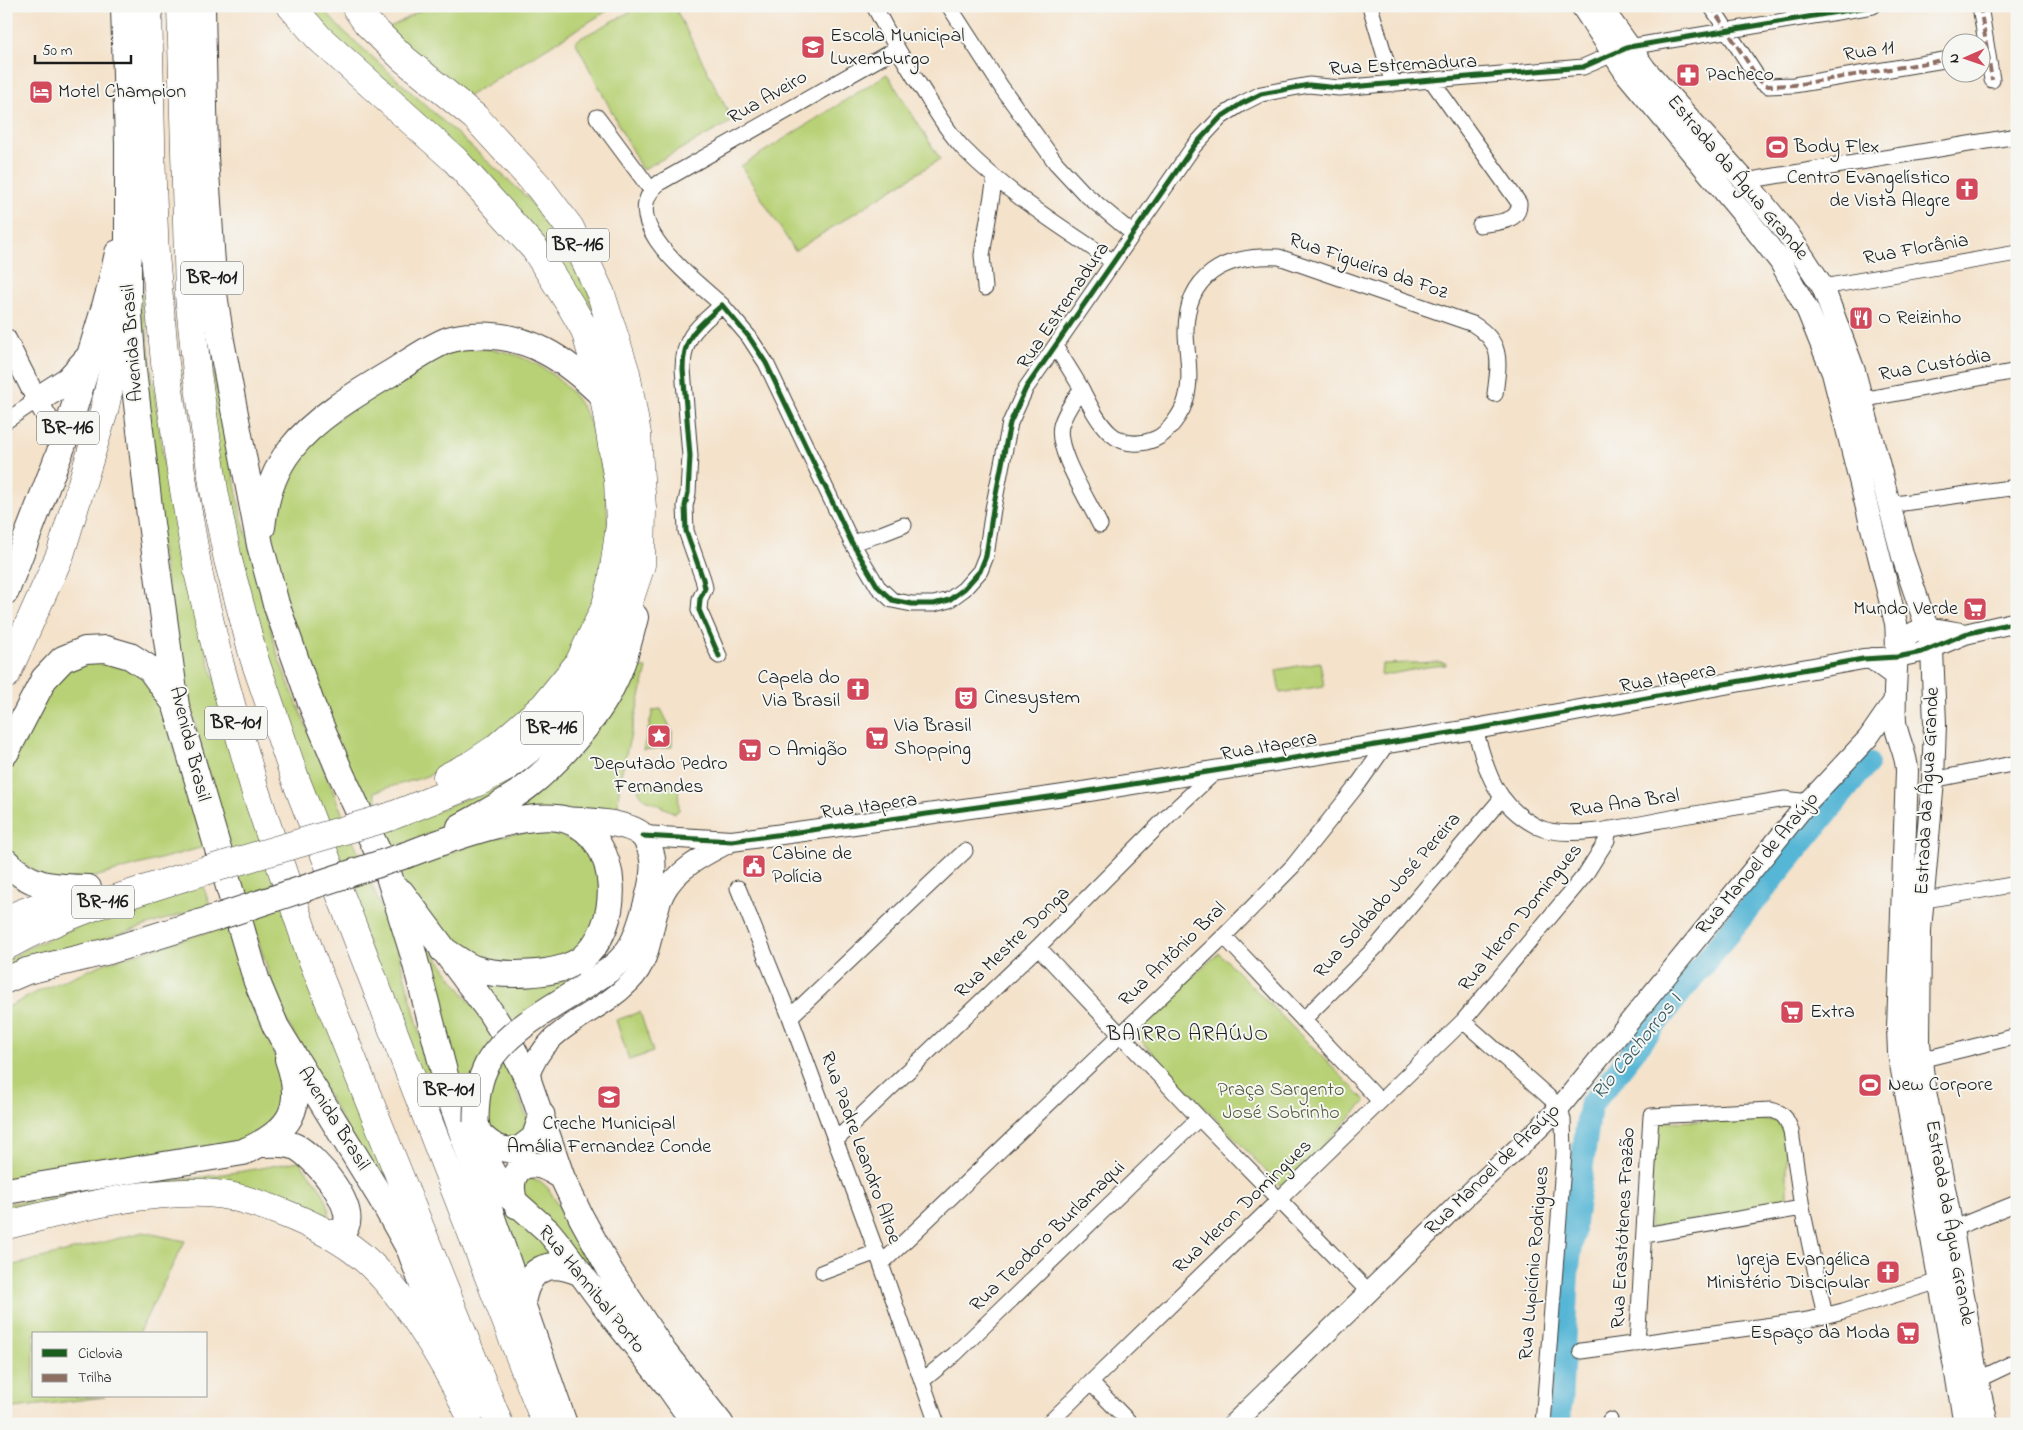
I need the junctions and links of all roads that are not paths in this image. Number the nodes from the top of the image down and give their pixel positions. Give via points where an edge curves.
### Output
1 (124, 6) edge
2 (148, 6) edge
3 (181, 6) edge
4 (202, 6) edge
5 (291, 6) edge
6 (355, 6) edge
7 (874, 6) edge
8 (949, 6) edge
9 (1370, 6) edge
10 (1582, 6) edge
11 (1600, 6) edge
12 (1711, 6) edge
13 (1873, 6) edge
14 (1980, 6) edge
15 (1727, 30) junction
16 (1982, 32) edge
17 (896, 49) junction
18 (1621, 51) junction
19 (1940, 61) edge
20 (1990, 74) edge
21 (1992, 80) dead end
22 (1432, 81) junction
23 (1393, 84) junction
24 (596, 117) dead end
25 (2017, 136) edge
26 (995, 178) junction
27 (1745, 182) junction
28 (655, 186) junction
29 (128, 192) junction
30 (1480, 225) dead end
31 (1132, 233) junction
32 (2017, 253) edge
33 (1112, 261) junction
34 (1822, 287) junction
35 (985, 288) dead end
36 (128, 301) junction
37 (722, 305) junction
38 (6, 338) edge
39 (1055, 346) junction
40 (90, 356) junction
41 (2017, 371) edge
42 (1081, 389) junction
43 (1495, 394) dead end
44 (604, 397) junction
45 (37, 400) junction
46 (1861, 400) junction
47 (6, 421) edge
48 (63, 444) junction
49 (2017, 487) edge
50 (1889, 505) junction
51 (904, 525) dead end
52 (1100, 525) dead end
53 (852, 543) junction
54 (260, 545) junction
55 (641, 565) junction
56 (6, 591) edge
57 (2017, 622) edge
58 (1929, 639) junction
59 (719, 656) dead end
60 (1873, 658) joint
61 (1896, 666) junction
62 (6, 675) edge
63 (1895, 699) junction
64 (176, 706) junction
65 (1935, 724) junction
66 (1475, 729) junction
67 (1899, 737) junction
68 (1868, 738) junction
69 (1388, 742) junction
70 (6, 752) edge
71 (2017, 763) edge
72 (1215, 772) junction
73 (1933, 780) junction
74 (1502, 798) junction
75 (1808, 802) junction
76 (383, 810) junction
77 (567, 820) junction
78 (1609, 829) junction
79 (643, 836) junction
80 (732, 841) junction
81 (965, 851) dead end
82 (408, 858) junction
83 (6, 862) edge
84 (201, 864) junction
85 (2017, 884) edge
86 (88, 888) junction
87 (738, 888) dead end
88 (1913, 903) junction
89 (11, 918) edge
90 (1224, 936) junction
91 (6, 946) edge
92 (1038, 948) junction
93 (109, 950) junction
94 (444, 950) junction
95 (1910, 973) junction
96 (6, 980) edge
97 (6, 994) edge
98 (790, 1017) junction
99 (1302, 1020) junction
100 (1463, 1021) junction
101 (276, 1027) junction
102 (1121, 1034) junction
103 (2017, 1036) edge
104 (1920, 1060) junction
105 (528, 1079) junction
106 (1380, 1101) junction
107 (1560, 1107) junction
108 (542, 1115) junction
109 (1199, 1118) junction
110 (477, 1127) junction
111 (836, 1140) junction
112 (261, 1144) junction
113 (562, 1177) junction
114 (6, 1191) edge
115 (1279, 1199) junction
116 (2017, 1203) edge
117 (517, 1206) junction
118 (1802, 1208) junction
119 (6, 1225) edge
120 (1952, 1229) junction
121 (324, 1232) junction
122 (1645, 1235) junction
123 (879, 1258) junction
124 (579, 1272) junction
125 (823, 1272) dead end
126 (1939, 1281) junction
127 (1369, 1292) junction
128 (522, 1303) junction
129 (1825, 1316) junction
130 (616, 1321) junction
131 (1637, 1344) junction
132 (1581, 1351) dead end
133 (664, 1352) junction
134 (2017, 1361) edge
135 (528, 1376) junction
136 (1977, 1380) junction
137 (922, 1382) junction
138 (1091, 1382) junction
139 (472, 1418) edge
140 (499, 1424) edge
141 (546, 1424) edge
142 (559, 1424) edge
143 (564, 1424) edge
144 (695, 1424) edge
145 (721, 1424) edge
146 (937, 1424) edge
147 (1048, 1424) edge
148 (1131, 1424) edge
149 (1233, 1424) edge
150 (1543, 1424) edge
151 (1965, 1424) edge
152 (1987, 1424) edge

1 - 29 highway, Avenida Brasil / BR-101
2 - 140 highway, Avenida Brasil / BR-101 via 152,192 165,363 199,576 218,657 255,790 310,956
3 - 135 highway, BR-101 via 188,294 214,490 228,560 254,658 295,778
4 - 54 highway, BR-101 via 205,157 214,294
5 - 44 highway via 319,38 456,160 535,248 584,330
6 - 55 highway, BR-116 via 367,23 404,59 475,117 540,188 570,228 601,294 626,372 637,434 642,508
7 - 17 street
8 - 31 street via 1056,164 1084,193
9 - 23 street
10 - 18 main road, Estrada da Água Grande
11 - 18 main road, Estrada da Água Grande
12 - 15 street, Rua 11
13 - 15 street, Rua Estremadura
14 - 16 street
15 - 18 street, Rua Estremadura
15 - 19 street, Rua 11 via 1760,81 1768,86 1794,85
17 - 26 street via 944,125
17 - 28 street, Rua Aveiro
18 - 22 street, Rua Estremadura via 1577,68
18 - 27 main road, Estrada da Água Grande via 1645,68
18 - 61 main road, Estrada da Água Grande via 1680,138 1780,261 1808,311 1840,397 1893,609 1897,636
20 - 21 street
22 - 23 street, Rua Estremadura
22 - 30 street via 1519,203 1519,210 1511,219
23 - 31 street, Rua Estremadura via 1339,88 1310,85 1261,94 1241,104 1221,117 1194,146
24 - 28 street
25 - 27 street
26 - 33 street
26 - 35 street via 982,255
27 - 34 main road, Estrada da Água Grande via 1788,234
28 - 37 street, Rua Estremadura via 645,213 658,245
29 - 36 highway, Avenida Brasil / BR-101
29 - 40 highway, BR-116 via 116,260
31 - 33 street, Rua Estremadura
32 - 34 street, Rua Florânia
33 - 39 street, Rua Estremadura
34 - 46 main road, Estrada da Água Grande via 1854,370
36 - 62 highway, BR-116 via 104,411 60,555
36 - 64 highway, Avenida Brasil / BR-101 via 150,516
37 - 53 street, Rua Estremadura via 766,363
37 - 59 street via 691,335 686,343 683,362 690,456 686,531 705,588 699,610
38 - 45 street
39 - 42 street, Rua Figueira da Foz
39 - 53 street, Rua Estremadura via 1026,388 1010,423 986,556 980,571 964,589 949,600 934,604 892,600 878,587
40 - 45 highway via 68,380
40 - 48 highway, BR-116
41 - 46 street, Rua Custódia
42 - 43 street, Rua Figueira da Foz via 1112,436 1123,442 1142,444 1158,438 1178,419 1186,399 1186,331 1189,306 1198,286 1225,263 1257,256 1279,257 1474,324 1487,332 1495,343 1499,365
42 - 52 street via 1060,426 1060,441
44 - 54 highway via 580,373 524,341 471,336 450,339 362,390 290,450 273,478 264,502
44 - 76 highway via 618,481 619,533 605,608 579,663 544,706 495,749 471,766
45 - 47 street
45 - 48 street
46 - 50 main road, Estrada da Água Grande
48 - 56 highway, BR-116
49 - 50 street
50 - 58 main road, Estrada da Água Grande
51 - 53 street
54 - 82 highway, BR-101 via 276,604 311,703 341,774
55 - 76 highway, BR-116 via 615,643 600,672 576,704 539,741 505,768 478,782
55 - 82 highway via 638,608 628,646 612,687 596,713 528,786
57 - 58 street
58 - 61 street
58 - 65 main road, Estrada da Água Grande
60 - 61 main road
60 - 66 street, Rua Itapera
61 - 63 main road, Estrada da Água Grande
63 - 67 main road, Estrada da Água Grande via 1895,724
63 - 68 street, Rua Manoel de Araújo
64 - 70 highway via 150,669 130,656 106,649 85,650 63,659 44,679
64 - 101 highway, Avenida Brasil / BR-101 via 240,931
65 - 67 main road via 1922,735
65 - 73 main road, Estrada da Água Grande
66 - 69 street, Rua Itapera
66 - 74 street, Rua Ana Bral via 1484,763
67 - 68 street
67 - 88 main road, Estrada da Água Grande via 1907,764
68 - 75 street, Rua Manoel de Araújo
69 - 72 street, Rua Itapera
69 - 90 street, Rua Antônio Bral via 1293,866
71 - 73 street
72 - 80 street, Rua Itapera
72 - 92 street, Rua Mestre Donga
73 - 88 main road, Estrada da Água Grande
74 - 78 street, Rua Ana Bral via 1528,822 1549,831 1570,833
74 - 99 street, Rua Soldado José Pereira via 1376,947
75 - 78 street, Rua Ana Bral via 1785,799
75 - 107 street, Rua Manoel de Araújo
76 - 84 highway
77 - 79 main road via 596,821
77 - 82 highway via 529,819 483,829
77 - 94 highway via 584,829 601,846 610,877 607,915 598,938 581,959 555,970 491,973 474,968
78 - 100 street, Rua Heron Domingues via 1607,840 1584,875
79 - 80 street, Rua Itapera
79 - 110 main road, Rua Hannibal Porto, bridge via 652,853 653,870 629,948 614,966 511,1035 496,1052 479,1084
80 - 105 street, Rua Itapera via 705,855 673,881 661,903 652,943 632,981 548,1041 538,1053
81 - 98 street
82 - 93 highway, bridge
82 - 94 highway
82 - 128 highway, BR-101 via 413,953 453,1106
83 - 86 highway via 15,871 40,884
84 - 86 highway
84 - 91 highway, BR-116 via 89,907
85 - 88 street
86 - 89 highway
87 - 98 street, Rua Padre Leandro Altoe
88 - 95 main road, Estrada da Água Grande
90 - 99 street
90 - 102 street, Rua Antônio Bral
92 - 102 street
92 - 111 street, Rua Mestre Donga
93 - 96 highway via 41,967
93 - 97 highway
94 - 105 highway via 497,1022
95 - 104 main road, Estrada da Água Grande
95 - 126 main road, Estrada da Água Grande via 1898,1041
98 - 111 street, Rua Padre Leandro Altoe
99 - 106 street
100 - 106 street, Rua Heron Domingues
100 - 107 street
101 - 112 highway via 294,1077 293,1109 276,1136
101 - 139 highway, Avenida Brasil / BR-101 via 410,1250
102 - 109 street
102 - 123 street, Rua Antônio Bral
103 - 104 street
104 - 120 main road, Estrada da Água Grande
105 - 108 main road, Rua Hannibal Porto
106 - 115 street, Rua Heron Domingues
107 - 127 street, Rua Manoel de Araújo
107 - 150 street, Rua Lupicínio Rodrigues via 1564,1153
108 - 110 main road via 534,1138 518,1150 489,1144
108 - 113 main road, Rua Hannibal Porto
109 - 115 street
109 - 137 street, Rua Teodoro Burlamaqui via 962,1348
110 - 117 main road, Rua Hannibal Porto via 493,1176
111 - 123 street, Rua Padre Leandro Altoe
112 - 114 highway via 243,1152
112 - 121 highway via 294,1146 305,1152 339,1192 347,1223 343,1231
113 - 117 main road via 534,1164 519,1170 512,1178 511,1188
113 - 133 main road, Rua Hannibal Porto via 611,1272
115 - 127 street
115 - 138 street, Rua Heron Domingues
116 - 120 street
117 - 124 main road, Rua Hannibal Porto via 548,1232
118 - 122 street
118 - 122 street, Rua Erastótenes Frazão via 1791,1131 1783,1114 1772,1110 1651,1116
118 - 129 street
119 - 121 highway via 125,1198 202,1193 226,1194 251,1201
120 - 136 main road, Estrada da Água Grande
121 - 139 highway via 352,1248 390,1285 434,1347
122 - 131 street, Rua Erastótenes Frazão
123 - 125 street
123 - 137 street, Rua Padre Leandro Altoe
124 - 128 highway via 557,1266 538,1270 526,1285
124 - 130 main road, Rua Hannibal Porto
126 - 129 street
126 - 151 main road, Estrada da Água Grande
127 - 149 street, Rua Manoel de Araújo
128 - 143 highway, BR-101
129 - 131 street
130 - 133 main road via 635,1314
130 - 144 main road, Rua Hannibal Porto
131 - 132 street
133 - 145 main road, Rua Hannibal Porto
134 - 136 street
135 - 141 highway, BR-101
135 - 142 highway
136 - 152 main road, Estrada da Água Grande
137 - 146 street, Rua Padre Leandro Altoe
138 - 147 street, Rua Heron Domingues
138 - 148 street

